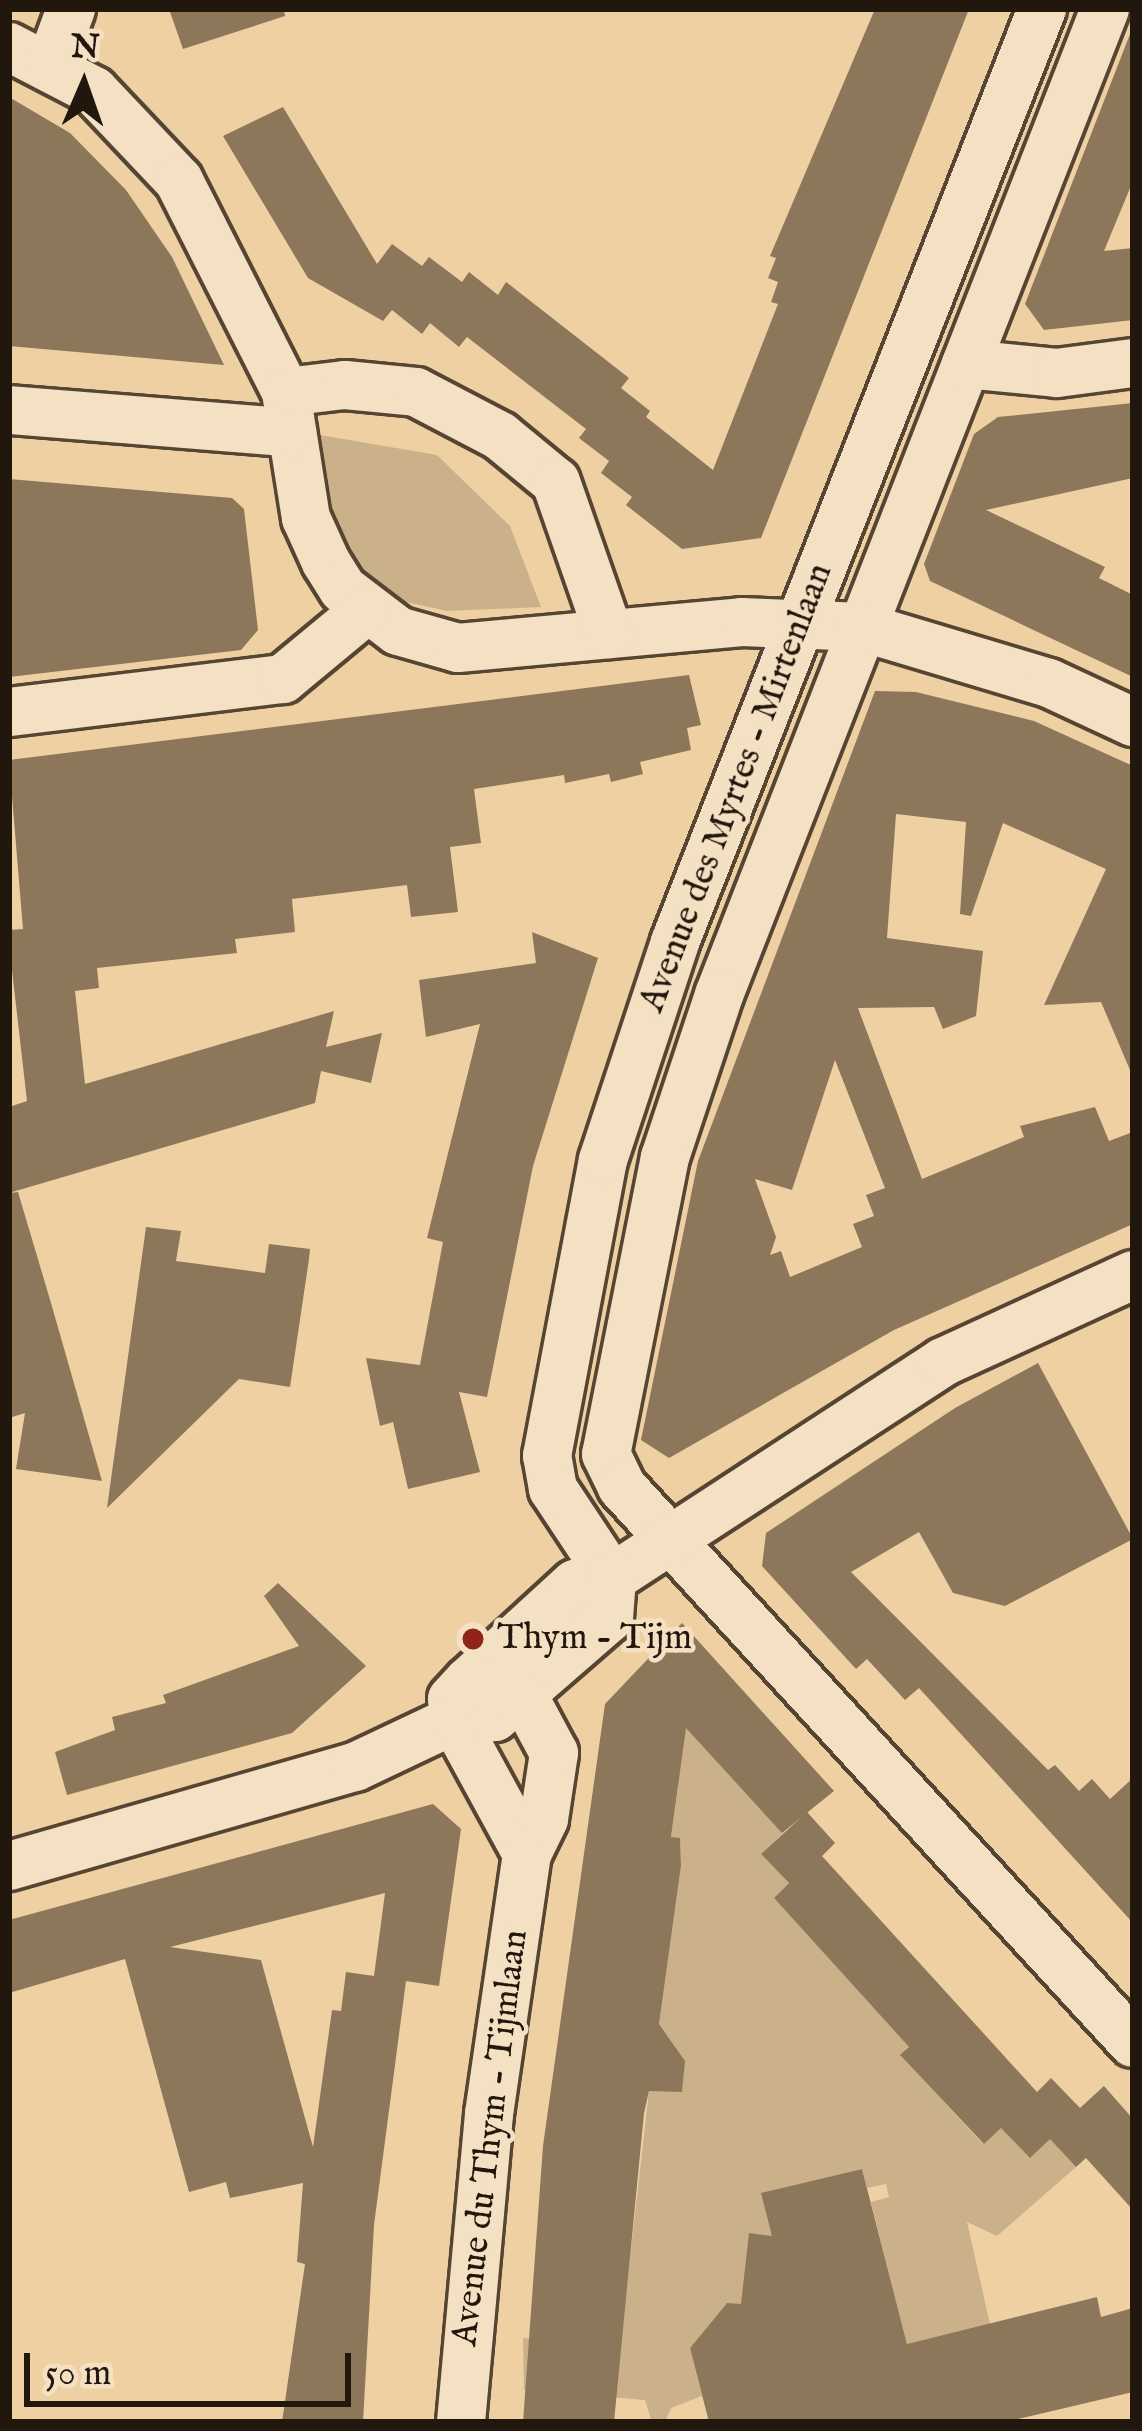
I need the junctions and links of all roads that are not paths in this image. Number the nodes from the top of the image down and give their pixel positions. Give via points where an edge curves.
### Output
1 (71, 9) edge
2 (1042, 9) edge
3 (1105, 9) edge
4 (30, 55) edge
5 (966, 364) junction
6 (1133, 364) edge
7 (9, 410) edge
8 (289, 412) junction
9 (366, 610) junction
10 (799, 624) junction
11 (862, 627) junction
12 (609, 634) junction
13 (9, 712) edge
14 (1133, 722) edge
15 (1133, 1275) edge
16 (671, 1539) junction
17 (612, 1578) junction
18 (524, 1697) junction
19 (461, 1701) junction
20 (527, 1854) junction
21 (9, 1866) edge
22 (1133, 2043) edge
23 (461, 2422) edge

1 - 4 street
2 - 10 street, Avenue des Myrtes - Mirtenlaan
3 - 5 street, Avenue des Myrtes - Mirtenlaan
4 - 8 street via 94,91 179,181
5 - 6 street via 1057,373
5 - 11 street, Avenue des Myrtes - Mirtenlaan
7 - 8 street
8 - 9 street via 306,518 326,562
8 - 12 street via 345,385 416,392 500,436 556,482
9 - 12 street via 398,631 458,648
9 - 13 street via 283,679
10 - 11 street
10 - 12 street
10 - 17 street, Avenue des Myrtes - Mirtenlaan via 632,1066 564,1340 547,1456 554,1489
11 - 14 street via 1049,683
11 - 16 street, Avenue des Myrtes - Mirtenlaan via 687,1086 631,1308 606,1454 611,1473
15 - 16 street via 943,1362
16 - 17 street
16 - 22 street, Avenue des Myrtes - Mirtenlaan
17 - 18 street via 609,1618
17 - 19 street via 575,1584
18 - 19 street
18 - 20 street, Avenue du Thym - Tijmlaan via 554,1753 544,1820
19 - 20 street
19 - 21 street via 355,1768
20 - 23 street, Avenue du Thym - Tijmlaan via 468,2278

